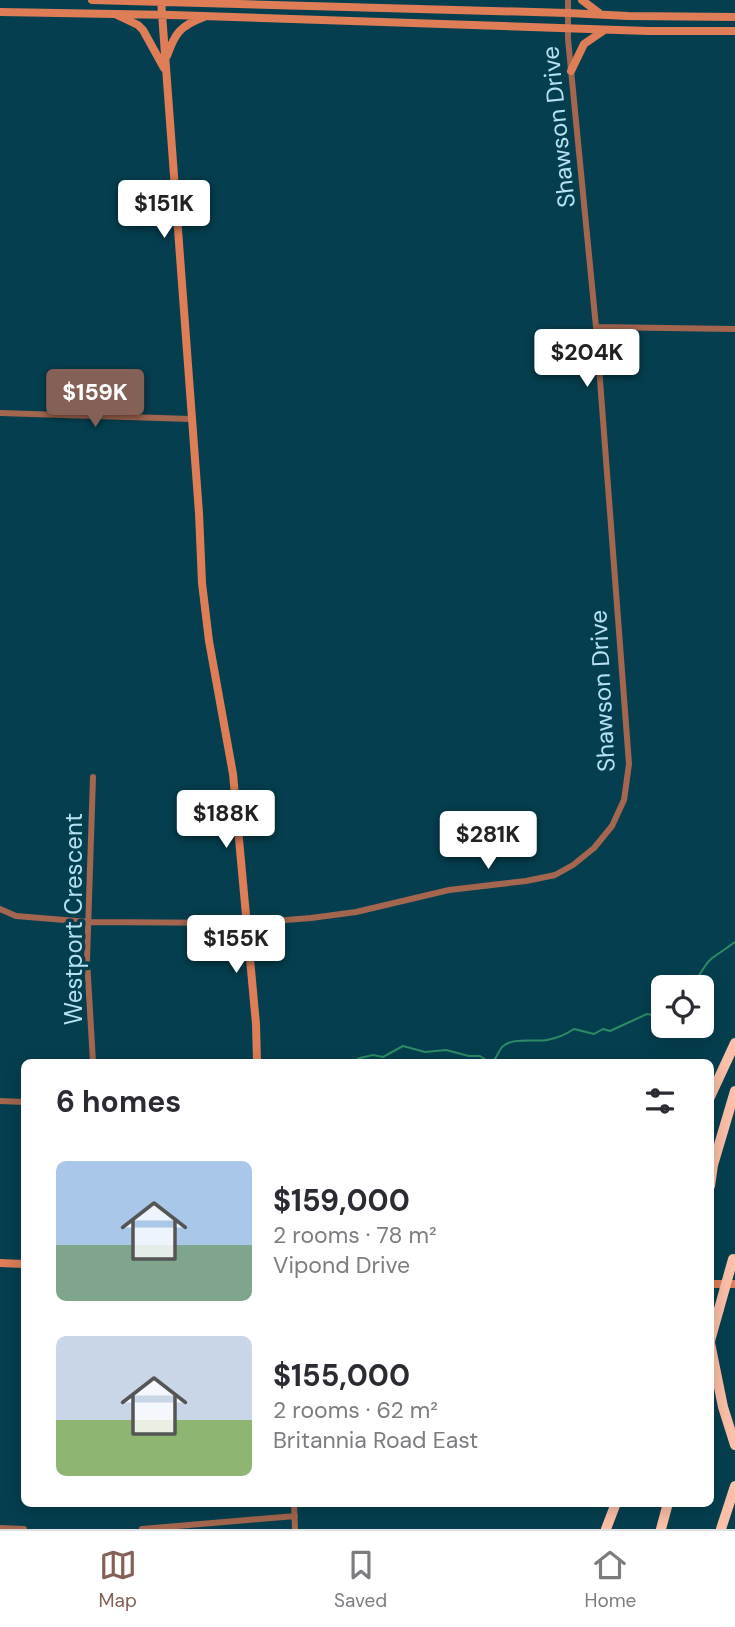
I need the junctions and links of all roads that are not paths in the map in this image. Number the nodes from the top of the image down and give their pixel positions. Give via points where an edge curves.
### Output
1 (92, 0) edge
2 (120, 0) edge
3 (568, 0) edge
4 (582, 0) edge
5 (161, 1) edge
6 (198, 2) edge
7 (0, 12) edge
8 (114, 13) junction
9 (568, 13) junction
10 (602, 14) junction
11 (163, 15) junction
12 (208, 16) junction
13 (735, 18) edge
14 (568, 28) junction
15 (605, 29) junction
16 (735, 30) edge
17 (166, 59) junction
18 (571, 71) junction
19 (166, 72) junction
20 (596, 327) junction
21 (735, 329) edge
22 (0, 413) edge
23 (191, 419) junction
24 (93, 777) dead end
25 (0, 909) edge
26 (89, 922) junction
27 (246, 923) junction
28 (735, 1043) edge
29 (93, 1059) edge
30 (257, 1059) edge
31 (714, 1088) edge
32 (735, 1091) edge
33 (0, 1101) edge
34 (21, 1102) edge
35 (714, 1162) edge
36 (734, 1255) edge
37 (0, 1263) edge
38 (21, 1264) edge
39 (714, 1284) edge
40 (735, 1284) edge
41 (714, 1327) edge
42 (714, 1362) edge
43 (735, 1445) edge
44 (735, 1486) edge
45 (294, 1507) edge
46 (614, 1507) edge
47 (667, 1507) edge
48 (295, 1516) junction
49 (0, 1528) edge
50 (24, 1529) edge
51 (142, 1529) edge
52 (295, 1529) edge
53 (606, 1529) edge
54 (661, 1529) edge
55 (721, 1529) edge

1 - 2 main road
2 - 5 main road
3 - 9 street, Shawson Drive
4 - 10 main road
5 - 6 main road
5 - 11 main road
6 - 9 main road
7 - 8 main road
8 - 11 main road
8 - 19 main road via 144,30
9 - 10 main road
9 - 14 street, Shawson Drive
10 - 13 main road
11 - 12 main road
11 - 17 main road
12 - 14 main road
12 - 17 main road via 180,30
14 - 15 main road
14 - 18 street, Shawson Drive
15 - 16 main road
15 - 18 main road via 584,44
17 - 19 main road
18 - 20 street, Shawson Drive
19 - 23 main road
20 - 21 street
20 - 27 street, Shawson Drive via 629,764 624,800 612,826 589,853 555,875 449,890 356,912
22 - 23 street
23 - 27 main road via 202,583 233,774
24 - 26 street, Westport Crescent
25 - 26 street, Shawson Drive via 16,916
26 - 27 street, Shawson Drive
26 - 29 street, Westport Crescent
27 - 30 main road
28 - 31 highway
32 - 35 highway
33 - 34 street
36 - 41 highway, bridge
37 - 38 main road
39 - 40 main road
42 - 43 highway
44 - 55 highway
45 - 48 street
46 - 53 highway
47 - 54 highway
48 - 51 street
48 - 52 street
49 - 50 street

